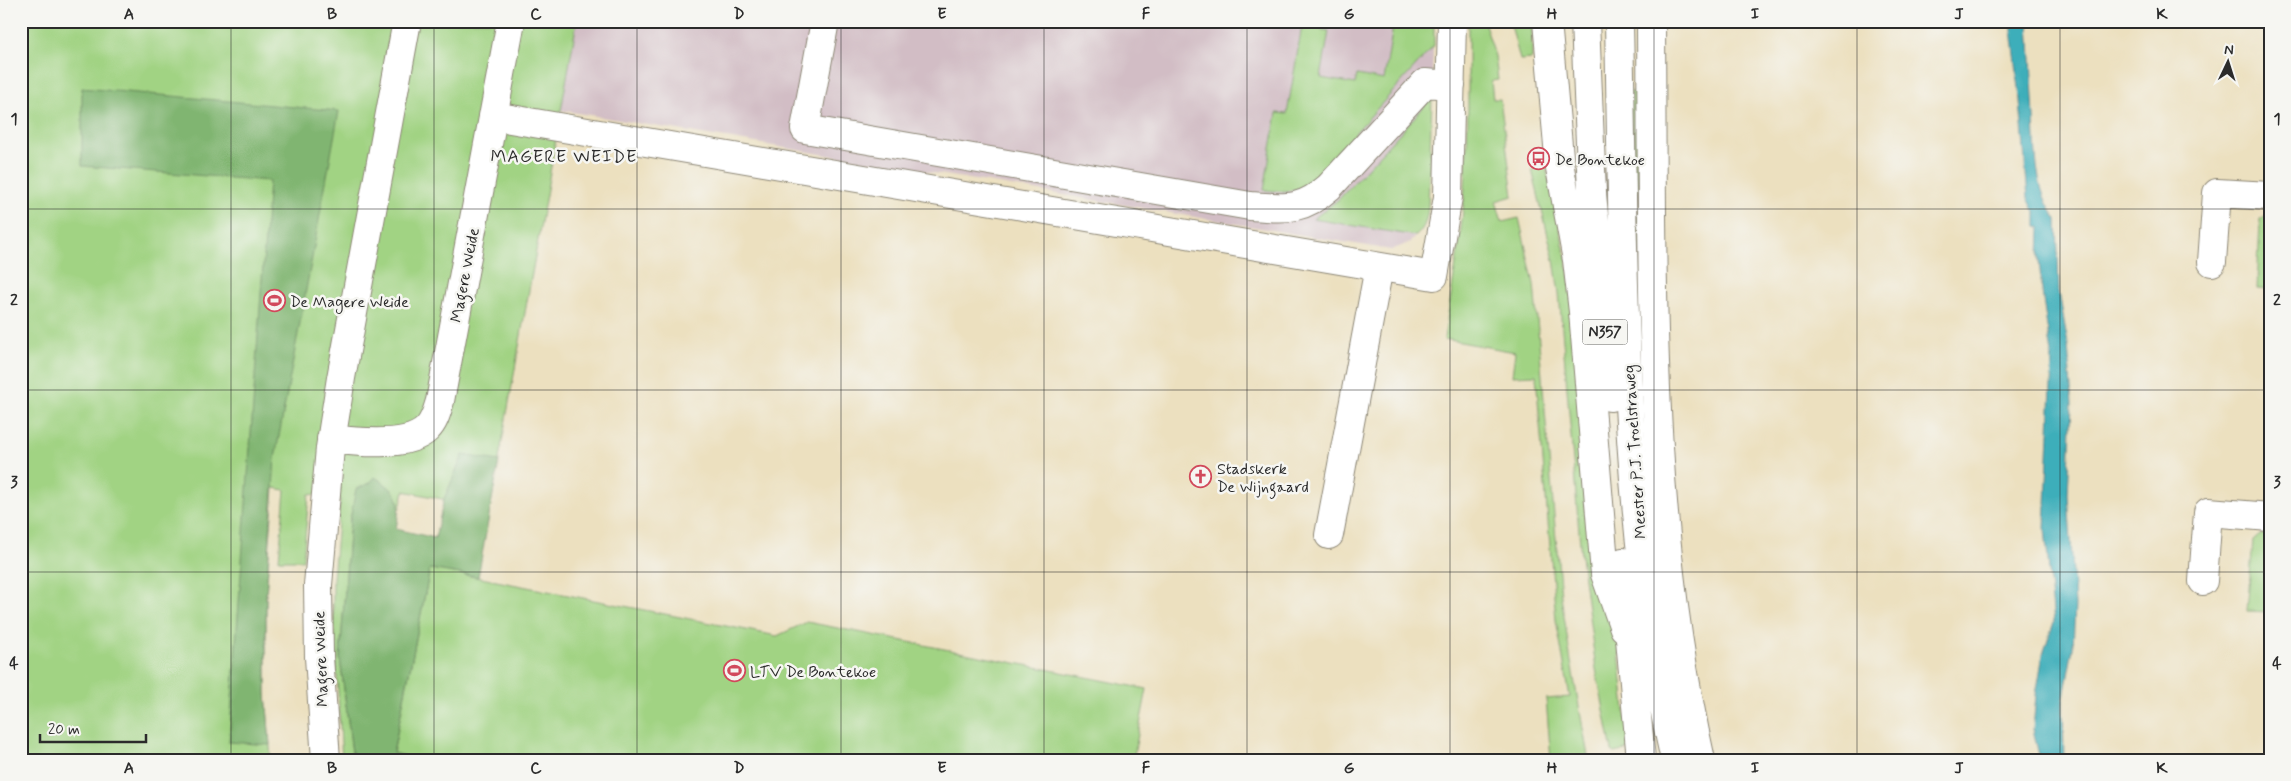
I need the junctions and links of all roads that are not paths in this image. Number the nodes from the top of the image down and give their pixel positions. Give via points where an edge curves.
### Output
1 (407, 21) edge
2 (511, 21) edge
3 (825, 21) edge
4 (1452, 21) edge
5 (1547, 21) edge
6 (1585, 21) edge
7 (1619, 21) edge
8 (1651, 21) edge
9 (1451, 85) junction
10 (493, 116) junction
11 (2270, 196) edge
12 (2212, 262) dead end
13 (1379, 267) junction
14 (1654, 382) junction
15 (1627, 384) junction
16 (331, 439) junction
17 (2270, 517) edge
18 (1329, 535) dead end
19 (2203, 581) dead end
20 (1672, 590) junction
21 (1636, 594) junction
22 (1629, 642) junction
23 (326, 760) edge
24 (1641, 760) edge
25 (1675, 760) edge
26 (1701, 760) edge

1 - 16 street, Magere Weide
2 - 10 street, Magere Weide
3 - 9 street via 805,129 1250,206 1302,206 1316,199 1425,83
4 - 9 street
5 - 22 street, Meester P.J. Troelstraweg via 1560,168 1583,312 1605,574
6 - 21 street, Meester P.J. Troelstraweg / N357 via 1592,193
7 - 15 street, Meester P.J. Troelstraweg / N357
8 - 14 street, Meester P.J. Troelstraweg
9 - 13 street via 1448,197 1434,276
10 - 13 street
10 - 16 street, Magere Weide via 435,419 426,431 410,438 362,442
11 - 12 street via 2217,193
13 - 18 street
14 - 15 street
14 - 20 street, Meester P.J. Troelstraweg
15 - 21 street, Meester P.J. Troelstraweg / N357
16 - 23 street, Magere Weide via 318,585
17 - 19 street via 2208,512
20 - 21 street
20 - 26 street, Meester P.J. Troelstraweg
21 - 22 street, Meester P.J. Troelstraweg / N357
21 - 25 street, Meester P.J. Troelstraweg / N357
22 - 24 street, Meester P.J. Troelstraweg / N357

